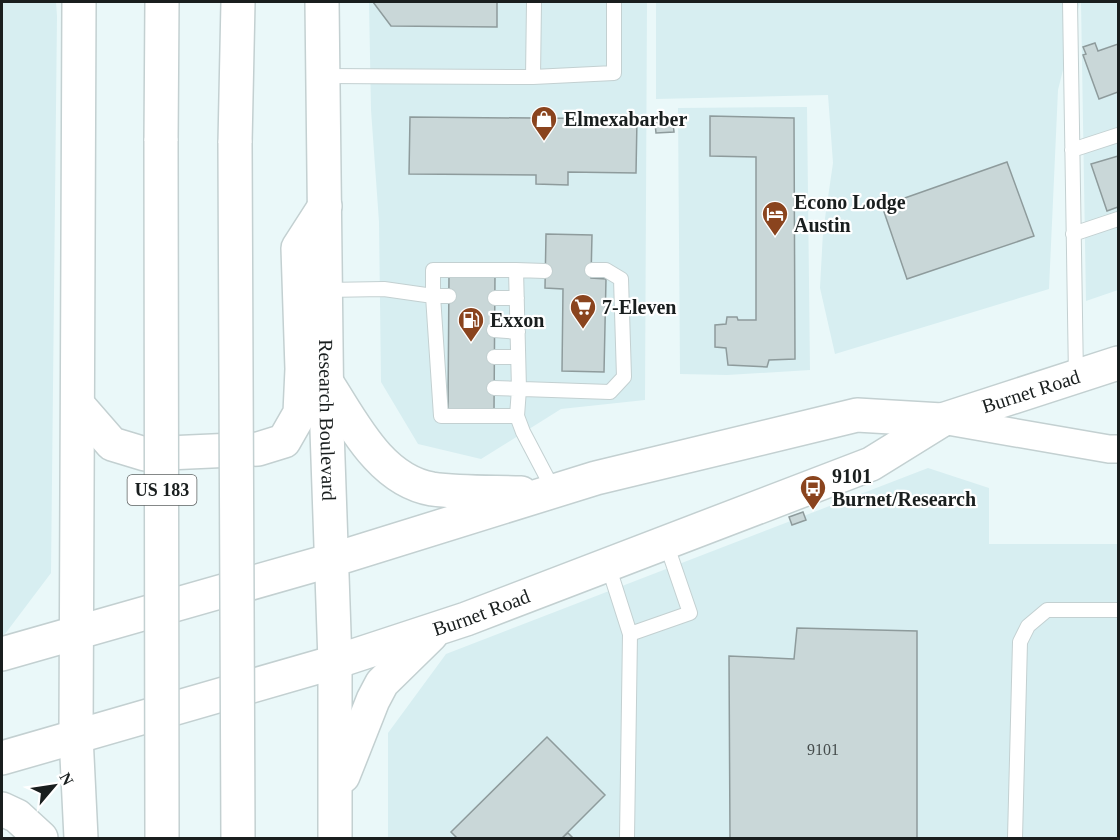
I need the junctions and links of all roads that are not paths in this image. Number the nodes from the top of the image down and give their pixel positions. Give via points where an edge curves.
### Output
1 (80, 2) edge
2 (162, 2) edge
3 (238, 2) edge
4 (322, 2) edge
5 (534, 2) edge
6 (614, 2) edge
7 (1070, 2) edge
8 (323, 76) junction
9 (533, 77) junction
10 (1119, 135) edge
11 (1072, 150) junction
12 (325, 206) junction
13 (1119, 219) edge
14 (1073, 234) junction
15 (516, 270) junction
16 (545, 270) dead end
17 (592, 270) dead end
18 (326, 290) junction
19 (433, 296) junction
20 (449, 296) dead end
21 (495, 298) dead end
22 (517, 298) junction
23 (494, 330) dead end
24 (518, 332) junction
25 (494, 357) dead end
26 (518, 357) junction
27 (1119, 363) edge
28 (1076, 377) junction
29 (327, 383) junction
30 (494, 388) dead end
31 (519, 389) junction
32 (78, 405) junction
33 (518, 416) junction
34 (942, 420) junction
35 (1119, 449) edge
36 (548, 493) junction
37 (666, 543) junction
38 (332, 560) junction
39 (608, 565) junction
40 (1119, 610) edge
41 (438, 628) junction
42 (77, 632) junction
43 (630, 634) junction
44 (2, 654) edge
45 (335, 662) junction
46 (76, 736) junction
47 (2, 758) edge
48 (336, 792) junction
49 (2, 809) edge
50 (41, 838) edge
51 (81, 838) edge
52 (162, 838) edge
53 (238, 838) edge
54 (336, 838) edge
55 (627, 838) edge
56 (1015, 838) edge

1 - 32 main road
2 - 52 main road, US 183, bridge
3 - 53 main road, bridge
4 - 8 main road, Research Boulevard
5 - 9 lane
6 - 9 lane via 614,73
7 - 11 lane
8 - 9 lane
8 - 12 main road, Research Boulevard
10 - 11 lane
11 - 14 lane
12 - 18 main road, Research Boulevard
12 - 32 main road via 298,248 300,413 284,441 258,450 145,454 112,444
13 - 14 lane
14 - 28 lane
15 - 16 lane
15 - 19 lane via 433,270
15 - 22 lane
17 - 31 lane via 606,270 621,279 624,377 610,392
18 - 19 lane via 384,289
18 - 29 main road, Research Boulevard
19 - 20 lane
19 - 33 lane via 442,328 441,416
21 - 22 lane
22 - 24 lane
23 - 24 lane
24 - 26 lane
25 - 26 lane
26 - 31 lane
27 - 28 main road, Burnet Road
28 - 34 main road, Burnet Road
29 - 36 main road via 375,454 399,476 430,489
29 - 38 main road, Research Boulevard
30 - 31 lane
31 - 33 lane
32 - 42 main road
33 - 36 lane
34 - 35 street
34 - 36 main road, Burnet Road via 857,415
34 - 37 main road, Burnet Road via 871,464
36 - 38 main road, Burnet Road
37 - 39 main road, Burnet Road
37 - 43 lane via 690,613
38 - 42 main road, Burnet Road
38 - 45 main road, Research Boulevard
39 - 41 main road, Burnet Road
39 - 43 lane
40 - 56 lane via 1047,610 1028,626 1020,642
41 - 45 main road, Burnet Road
41 - 48 main road via 382,683
42 - 44 main road, Burnet Road
42 - 46 main road
43 - 55 lane
45 - 46 main road, Burnet Road
45 - 48 main road, Research Boulevard
46 - 47 main road, Burnet Road
46 - 51 main road
48 - 54 main road, Research Boulevard
49 - 50 main road via 17,816

